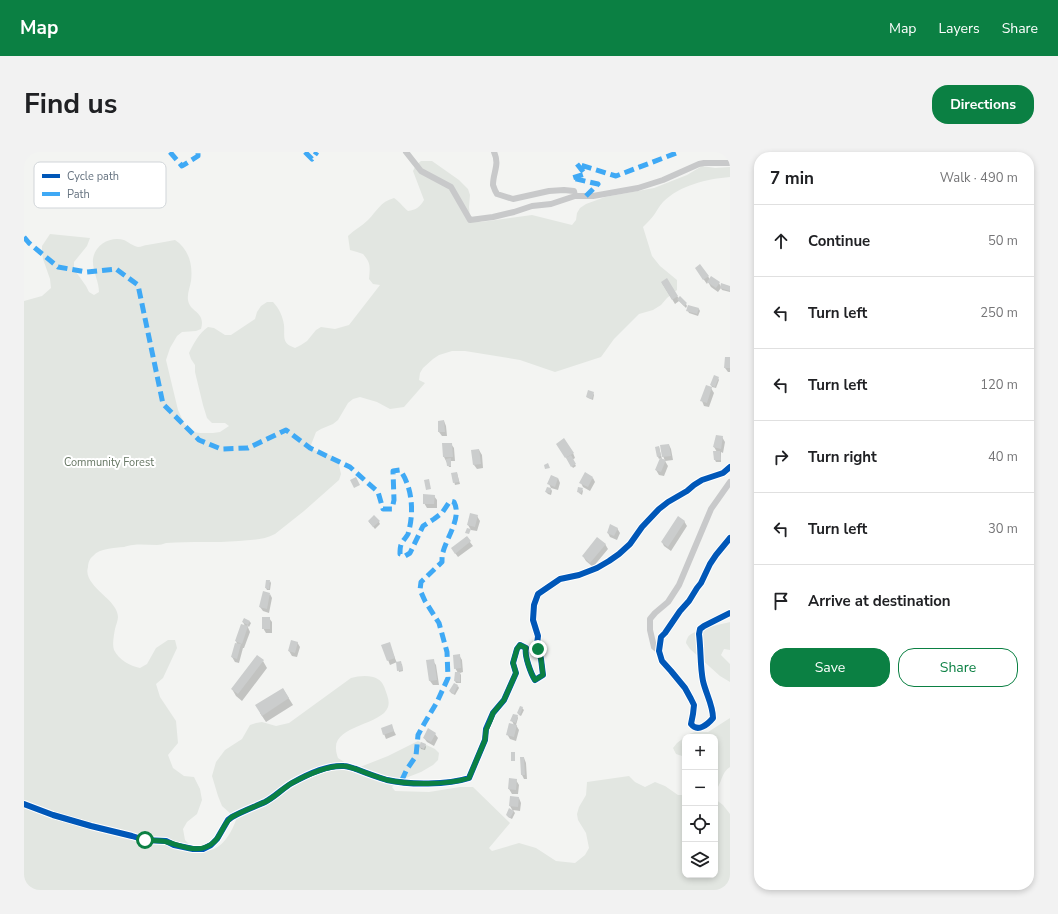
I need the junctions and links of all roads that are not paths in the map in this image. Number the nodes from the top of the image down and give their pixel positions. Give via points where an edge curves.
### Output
1 (406, 152) edge
2 (494, 152) edge
3 (730, 163) edge
4 (575, 196) junction
5 (730, 467) edge
6 (730, 482) edge
7 (730, 538) edge
8 (730, 613) edge
9 (659, 652) junction
10 (24, 804) edge

1 - 4 street via 420,171 451,187 470,220 550,204
2 - 4 street via 496,166 493,187 497,194 514,199 564,190 574,191
3 - 4 street via 699,164 638,188 593,196
5 - 10 street via 723,473 702,480 659,509 630,544 609,562 579,575 560,579 538,594 533,620 538,636 537,644 543,675 535,680 530,673 526,648 520,645 513,663 516,673 504,700 493,713 469,778 443,783 409,783 388,780 345,766 324,769 232,817 217,839 203,849 174,845 166,841 145,840 52,815
6 - 9 street via 711,509 679,585 668,602 650,619 654,647
7 - 9 street via 710,564 689,601 661,637
8 - 9 street via 700,629 700,664 713,712 713,718 703,727 693,727 691,724 694,705 685,688 662,661

